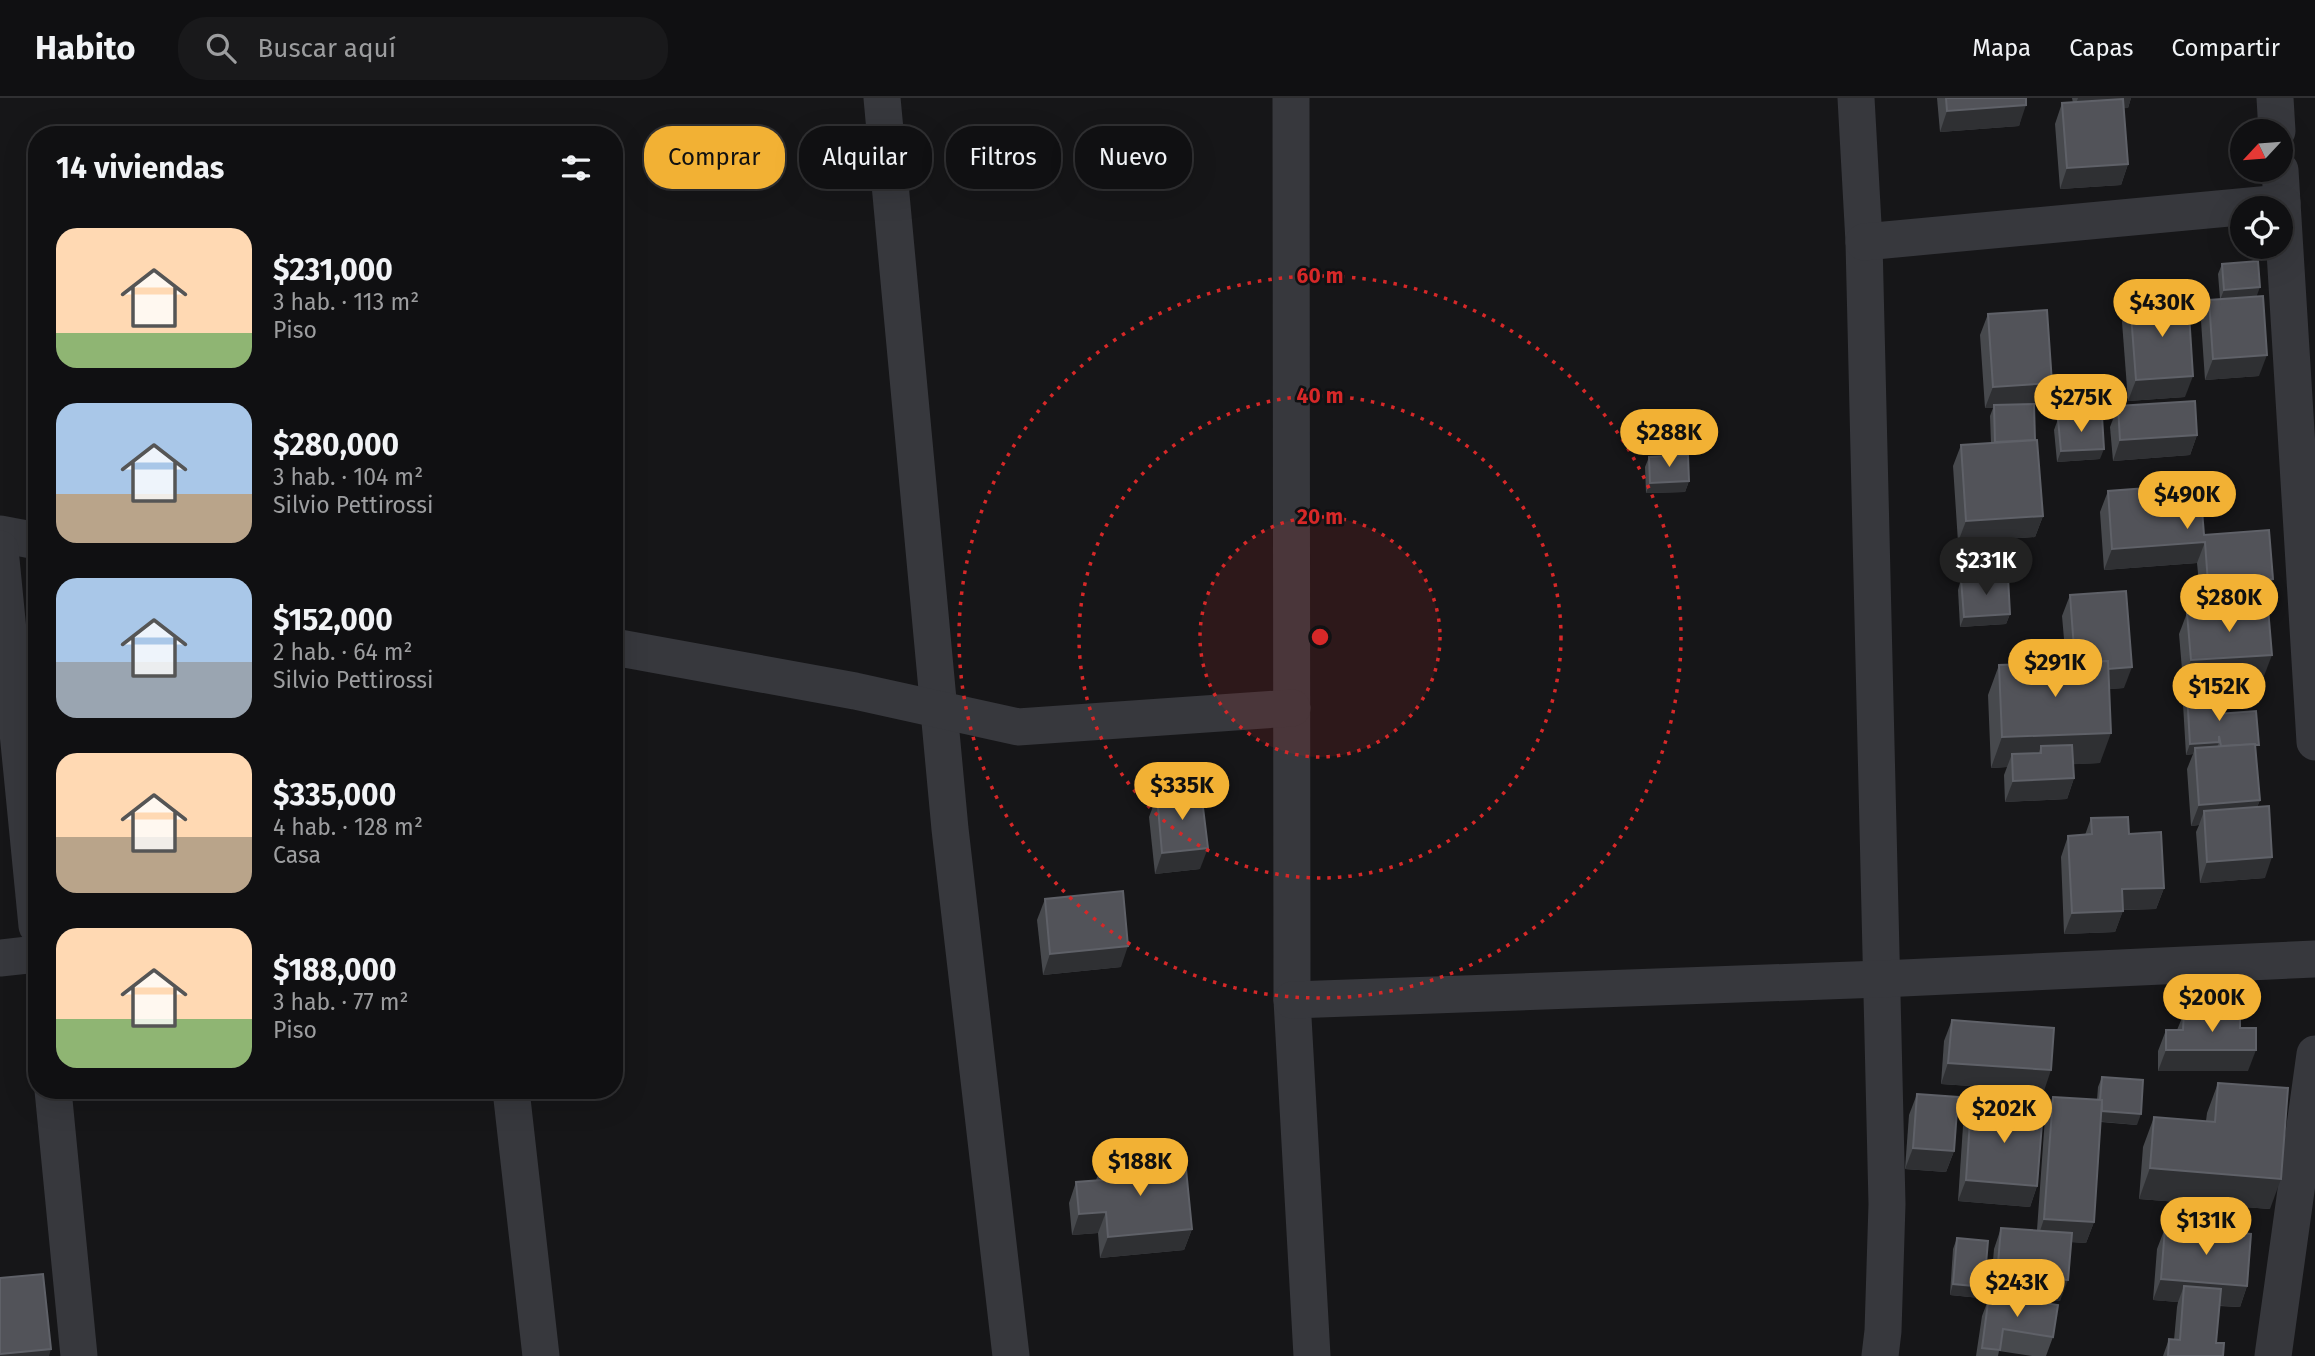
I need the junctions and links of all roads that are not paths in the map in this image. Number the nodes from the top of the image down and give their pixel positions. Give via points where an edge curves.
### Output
1 (882, 98) edge
2 (1291, 98) edge
3 (1856, 98) edge
4 (2275, 98) edge
5 (2276, 119) edge
6 (2281, 187) edge
7 (1864, 242) junction
8 (2304, 400) edge
9 (0, 534) edge
10 (28, 539) edge
11 (0, 549) edge
12 (623, 649) edge
13 (1292, 708) junction
14 (939, 710) junction
15 (2315, 742) edge
16 (28, 834) edge
17 (28, 955) edge
18 (0, 958) edge
19 (2315, 958) edge
20 (1881, 979) junction
21 (1292, 1000) junction
22 (2315, 1054) edge
23 (54, 1099) edge
24 (512, 1099) edge
25 (79, 1356) edge
26 (541, 1356) edge
27 (1011, 1356) edge
28 (1311, 1356) edge
29 (1880, 1356) edge
30 (2273, 1356) edge

1 - 14 street
2 - 13 street
3 - 7 street
4 - 5 street
6 - 7 street
6 - 8 street
7 - 20 street
8 - 15 street
9 - 10 street
11 - 16 street
12 - 14 street
13 - 14 street via 1018,727
13 - 21 street
14 - 27 street
17 - 18 street
19 - 20 street
20 - 21 street
20 - 29 street via 1887,1204
21 - 28 street
22 - 30 street
23 - 25 street
24 - 26 street

